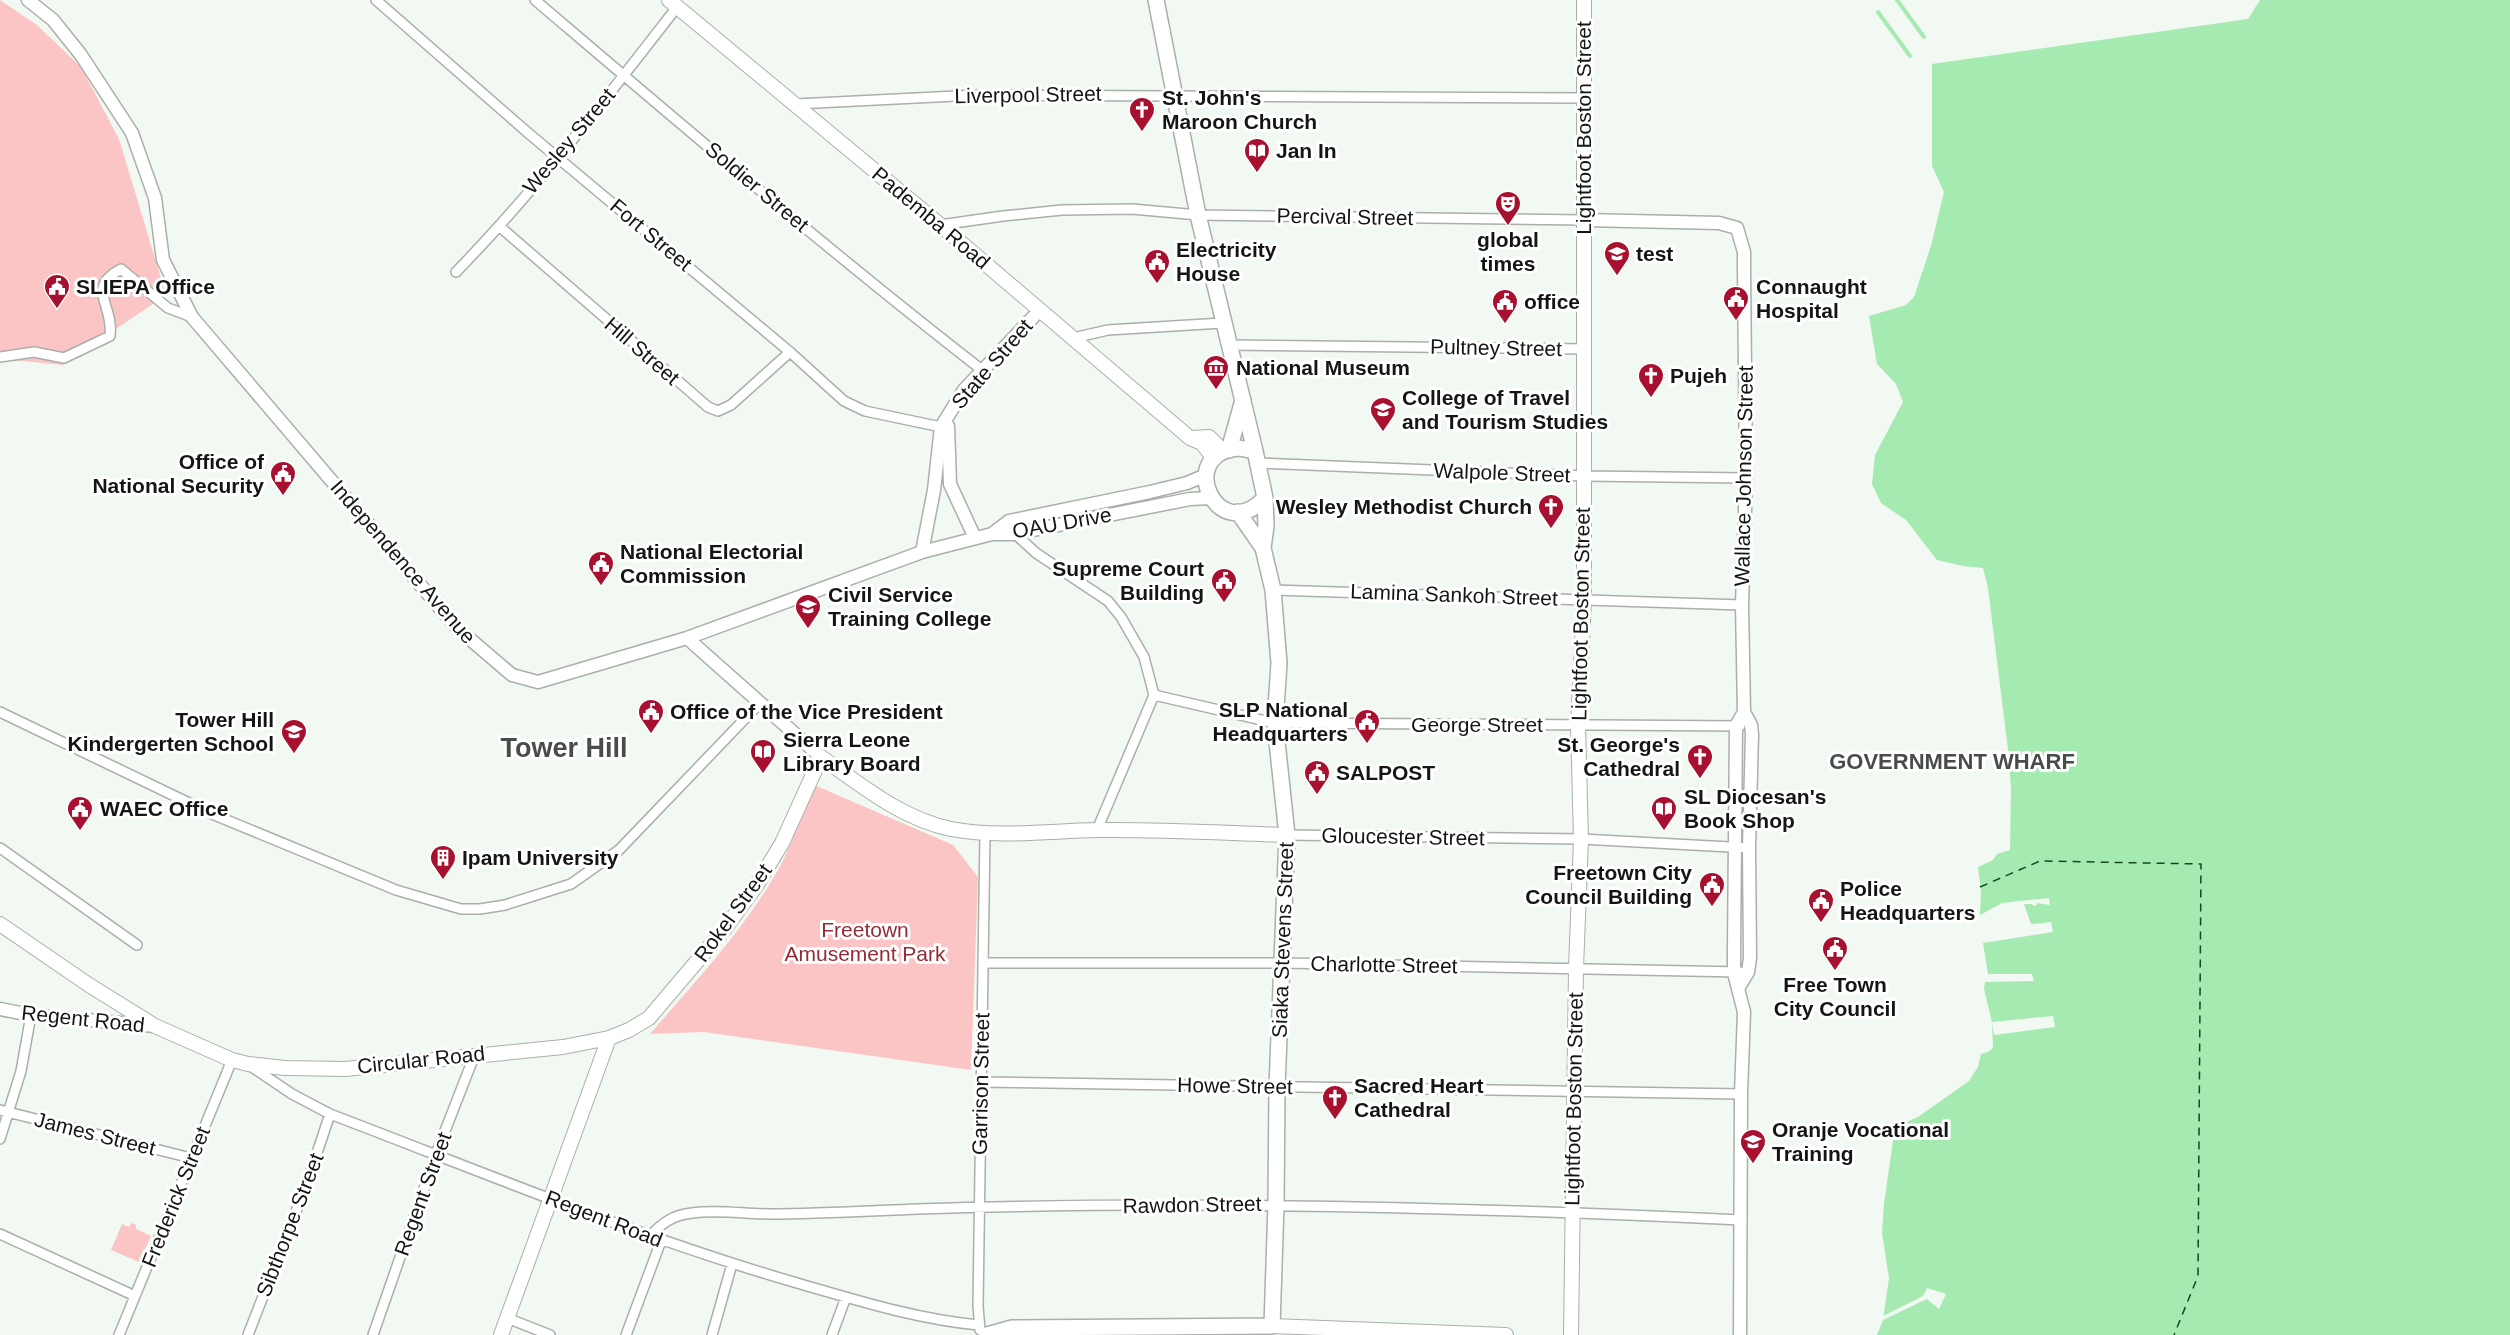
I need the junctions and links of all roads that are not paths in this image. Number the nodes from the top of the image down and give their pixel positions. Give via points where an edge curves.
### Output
1 (28, 0) edge
2 (376, 0) edge
3 (534, 0) edge
4 (1156, 0) edge
5 (1584, 0) edge
6 (673, 3) edge
7 (623, 75) junction
8 (1173, 94) junction
9 (1584, 98) junction
10 (796, 104) junction
11 (557, 156) junction
12 (1198, 215) junction
13 (1584, 220) junction
14 (940, 225) junction
15 (499, 226) junction
16 (1742, 240) joint
17 (456, 272) dead end
18 (1040, 310) junction
19 (192, 317) junction
20 (1222, 323) junction
21 (1073, 338) junction
22 (1228, 345) junction
23 (1585, 350) junction
24 (790, 352) junction
25 (0, 357) edge
26 (982, 370) junction
27 (1243, 400) junction
28 (945, 425) junction
29 (1222, 453) junction
30 (1256, 457) junction
31 (1206, 475) junction
32 (1585, 476) junction
33 (1746, 478) junction
34 (1210, 498) junction
35 (1265, 498) junction
36 (1238, 512) junction
37 (1008, 521) junction
38 (992, 534) junction
39 (1014, 534) junction
40 (975, 538) junction
41 (1263, 548) junction
42 (922, 552) junction
43 (1273, 590) junction
44 (1584, 599) junction
45 (1742, 605) junction
46 (687, 638) junction
47 (1154, 695) junction
48 (761, 702) junction
49 (0, 712) edge
50 (1744, 712) junction
51 (1275, 723) junction
52 (1578, 725) junction
53 (1751, 725) junction
54 (1736, 726) junction
55 (821, 757) junction
56 (1097, 830) junction
57 (985, 832) junction
58 (1287, 835) junction
59 (1581, 839) junction
60 (0, 848) edge
61 (1749, 848) junction
62 (1735, 849) junction
63 (0, 924) edge
64 (137, 945) dead end
65 (983, 963) junction
66 (1284, 963) junction
67 (1576, 968) junction
68 (1734, 972) junction
69 (1748, 972) junction
70 (1739, 987) junction
71 (0, 1009) edge
72 (30, 1015) junction
73 (155, 1026) junction
74 (609, 1038) junction
75 (476, 1054) junction
76 (232, 1060) junction
77 (248, 1064) junction
78 (980, 1082) junction
79 (1277, 1087) junction
80 (1575, 1093) junction
81 (1741, 1094) junction
82 (5, 1112) edge
83 (330, 1114) junction
84 (0, 1139) edge
85 (435, 1154) junction
86 (191, 1158) junction
87 (551, 1199) junction
88 (1276, 1205) junction
89 (979, 1207) junction
90 (1572, 1212) junction
91 (1742, 1220) junction
92 (0, 1234) edge
93 (650, 1236) junction
94 (661, 1241) junction
95 (732, 1264) junction
96 (135, 1296) junction
97 (846, 1297) junction
98 (507, 1318) junction
99 (983, 1330) edge
100 (1272, 1330) edge
101 (119, 1335) edge
102 (248, 1335) edge
103 (373, 1335) edge
104 (501, 1335) edge
105 (550, 1335) edge
106 (627, 1335) edge
107 (712, 1335) edge
108 (832, 1335) edge
109 (982, 1335) edge
110 (1506, 1335) edge
111 (1571, 1335) edge
112 (1740, 1335) edge

1 - 19 street via 53,20 81,55 132,133 154,198 163,260
2 - 11 street, Fort Street
3 - 7 street, Soldier Street
4 - 8 main road
5 - 9 main road, Lightfoot Boston Street
6 - 7 street, Wesley Street
6 - 10 main road, Pademba Road
7 - 11 street, Wesley Street
7 - 26 street, Soldier Street
8 - 9 street, Liverpool Street
8 - 10 street, Liverpool Street via 976,95
8 - 12 main road
9 - 13 main road, Lightfoot Boston Street
10 - 14 main road, Pademba Road
11 - 15 street, Wesley Street
11 - 24 street, Fort Street
12 - 13 street, Percival Street
12 - 14 street, Percival Street via 1132,209 1062,210
12 - 20 main road
13 - 16 street, Percival Street via 1719,223 1737,228
13 - 23 main road, Lightfoot Boston Street
14 - 18 main road, Pademba Road
15 - 17 street, Wesley Street
15 - 24 street, Hill Street via 708,407 718,411 731,405
16 - 33 street, Wallace Johnson Street
18 - 21 main road, Pademba Road
18 - 26 street, State Street
19 - 25 street, Independence Avenue via 168,308 121,269 107,276 102,290 110,336 64,358 34,352
19 - 46 street, Independence Avenue via 457,628 512,675 538,682
20 - 21 street via 1108,330
20 - 22 main road
21 - 29 main road, Pademba Road via 1190,438 1209,437
22 - 23 street, Pultney Street
22 - 27 main road
23 - 32 main road, Lightfoot Boston Street
24 - 28 street, Fort Street via 854,407
26 - 28 street, State Street via 956,400
27 - 29 main road
27 - 30 main road
28 - 40 street, State Street via 950,484
28 - 42 street, State Street
29 - 30 main road
29 - 31 main road
30 - 32 street, Walpole Street
30 - 35 main road
31 - 34 main road
31 - 37 street, OAU Drive via 1150,492
32 - 33 street, Walpole Street
32 - 44 main road, Lightfoot Boston Street
33 - 45 street, Wallace Johnson Street
34 - 36 main road via 1218,506
34 - 39 street, OAU Drive
35 - 36 main road via 1256,507
35 - 41 main road, Siaka Stevens Street
36 - 41 main road, Siaka Stevens Street
37 - 38 street, OAU Drive
37 - 39 street
38 - 39 street, OAU Drive
38 - 40 street, Independence Avenue
39 - 47 street via 1108,602 1121,616 1144,657
40 - 42 street, Independence Avenue
41 - 43 main road, Siaka Stevens Street
42 - 46 street, Independence Avenue
43 - 44 street, Lamina Sankoh Street
43 - 51 main road, Siaka Stevens Street via 1279,663
44 - 45 street, Lamina Sankoh Street
44 - 52 main road, Lightfoot Boston Street
45 - 50 street, Wallace Johnson Street
46 - 48 street
47 - 51 street, George Street
47 - 56 street
48 - 49 street via 618,850 593,870 571,884 541,895 480,909 453,906 396,890 343,869 212,814
48 - 55 street
50 - 53 street, Wallace Johnson Street
50 - 54 street
51 - 52 street, George Street
51 - 58 main road, Siaka Stevens Street
52 - 54 street, George Street
52 - 59 main road, Lightfoot Boston Street
53 - 54 street, George Street
53 - 61 street, Wallace Johnson Street
54 - 62 street
55 - 57 main road, Gloucester Street via 875,796 916,817 951,828
55 - 74 main road, Rokel Street via 782,843 726,927 649,1018
56 - 57 main road, Gloucester Street
56 - 58 main road, Gloucester Street
57 - 65 street, Garrison Street
58 - 59 street, Gloucester Street
58 - 66 main road, Siaka Stevens Street
59 - 62 street, Gloucester Street
59 - 67 main road, Lightfoot Boston Street
60 - 64 street
61 - 62 street, Gloucester Street
61 - 69 street, Wallace Johnson Street
62 - 68 street
63 - 73 main road
65 - 66 street, Charlotte Street
65 - 78 street, Garrison Street
66 - 67 street, Charlotte Street
66 - 79 main road, Siaka Stevens Street
67 - 68 street, Charlotte Street
67 - 80 main road, Lightfoot Boston Street
68 - 69 street, Charlotte Street
68 - 70 street
69 - 70 street
70 - 81 street via 1744,1012
71 - 72 street, Regent Road
72 - 73 street, Regent Road
72 - 82 street via 21,1071
73 - 76 main road, Regent Road
74 - 75 main road, Circular Road via 563,1047
74 - 87 main road
75 - 77 main road, Circular Road via 345,1069
75 - 85 street, Regent Street
76 - 77 main road, Circular Road
76 - 86 street, Frederick Street
77 - 83 street, Regent Road
78 - 79 street, Howe Street
78 - 89 street, Garrison Street
79 - 80 street, Howe Street
79 - 88 main road, Siaka Stevens Street
80 - 81 street, Howe Street
80 - 90 main road, Lightfoot Boston Street
81 - 91 street
82 - 84 street
82 - 86 street, James Street
83 - 85 street, Regent Road
83 - 102 street, Sibthorpe Street
85 - 87 street, Regent Road
85 - 103 street, Regent Street
86 - 96 street, Frederick Street
87 - 93 street, Regent Road
87 - 98 main road
88 - 89 street, Rawdon Street
88 - 90 street, Rawdon Street
88 - 100 main road, Siaka Stevens Street
89 - 93 street, Rawdon Street via 771,1214 693,1212 672,1217
89 - 99 street, Garrison Street
90 - 91 street, Rawdon Street
90 - 111 main road, Lightfoot Boston Street
91 - 112 street
92 - 96 street
93 - 94 street, Regent Road
94 - 95 street, Regent Road
94 - 106 street
95 - 97 street, Regent Road
95 - 107 street
96 - 101 street, Frederick Street
97 - 99 street, Regent Road
97 - 108 street
98 - 104 main road
98 - 105 street
99 - 100 main road
99 - 109 street, Garrison Street
100 - 110 main road

